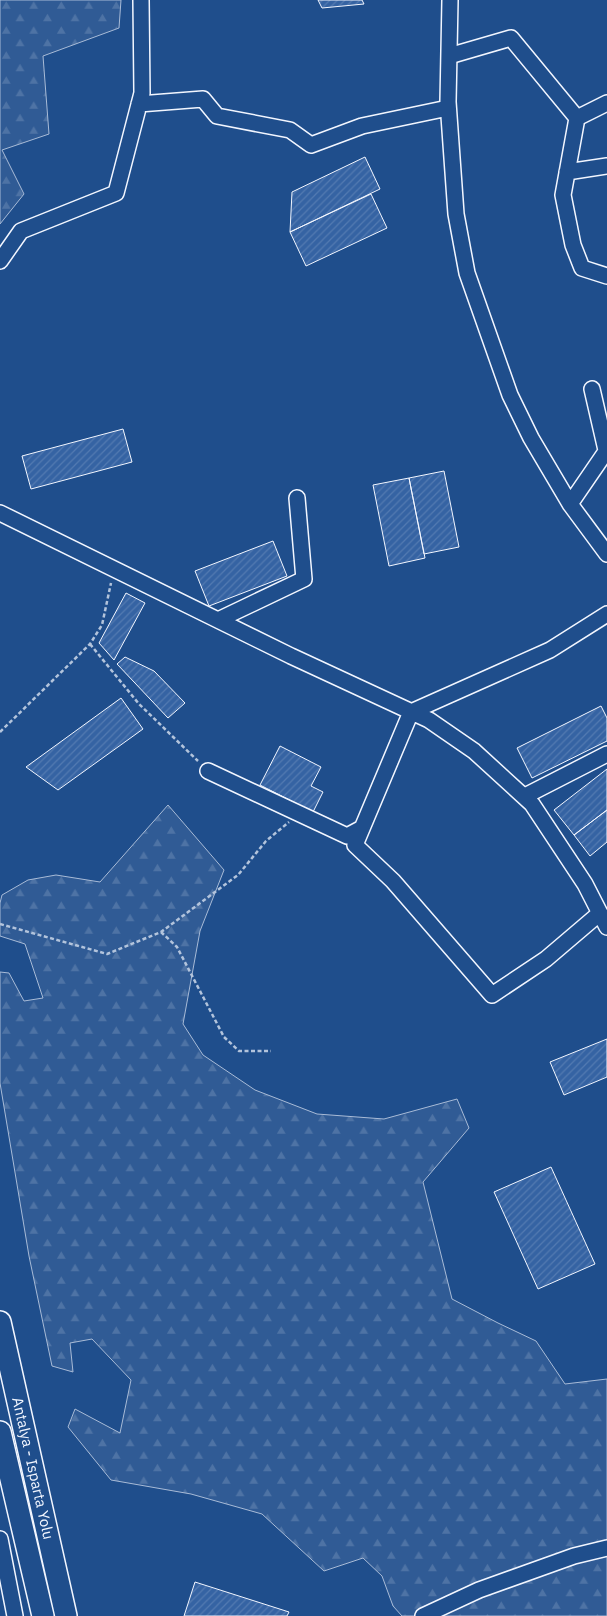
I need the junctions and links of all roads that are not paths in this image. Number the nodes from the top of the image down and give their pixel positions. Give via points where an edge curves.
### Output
1 (141, 0) edge
2 (450, 0) edge
3 (449, 56) junction
4 (607, 103) edge
5 (139, 104) junction
6 (448, 108) junction
7 (577, 118) junction
8 (607, 166) edge
9 (567, 172) junction
10 (0, 261) edge
11 (607, 276) edge
12 (592, 389) dead end
13 (607, 450) edge
14 (297, 498) dead end
15 (570, 504) junction
16 (0, 513) edge
17 (607, 554) edge
18 (607, 614) edge
19 (218, 620) junction
20 (411, 712) junction
21 (607, 754) edge
22 (208, 771) road end
23 (525, 796) junction
24 (362, 828) junction
25 (604, 920) edge
26 (0, 1322) edge
27 (0, 1432) edge
28 (0, 1539) edge
29 (607, 1548) edge
30 (15, 1616) edge
31 (43, 1616) edge
32 (66, 1616) edge
33 (423, 1616) edge

1 - 5 street via 142,93
2 - 3 street
3 - 6 street
3 - 7 street via 511,38
4 - 7 street
5 - 6 street via 203,99 217,116 290,130 311,145 362,126
5 - 10 street via 116,193 20,231
6 - 15 street via 456,214 466,272 510,395
7 - 9 street
8 - 9 street
9 - 11 street via 563,195 572,245 582,268
12 - 13 street
13 - 15 street
14 - 19 street via 304,579
15 - 17 street
16 - 19 street
18 - 20 street via 550,650
19 - 20 street
20 - 23 street via 429,720 474,751
20 - 24 street
21 - 23 street
22 - 24 street via 347,836
23 - 25 street via 585,884
24 - 25 street via 355,845 393,881 492,995
26 - 32 highway, Antalya - Isparta Yolu
27 - 31 highway, Antalya - Isparta Yolu
28 - 30 street
29 - 33 street via 574,1556 479,1590

